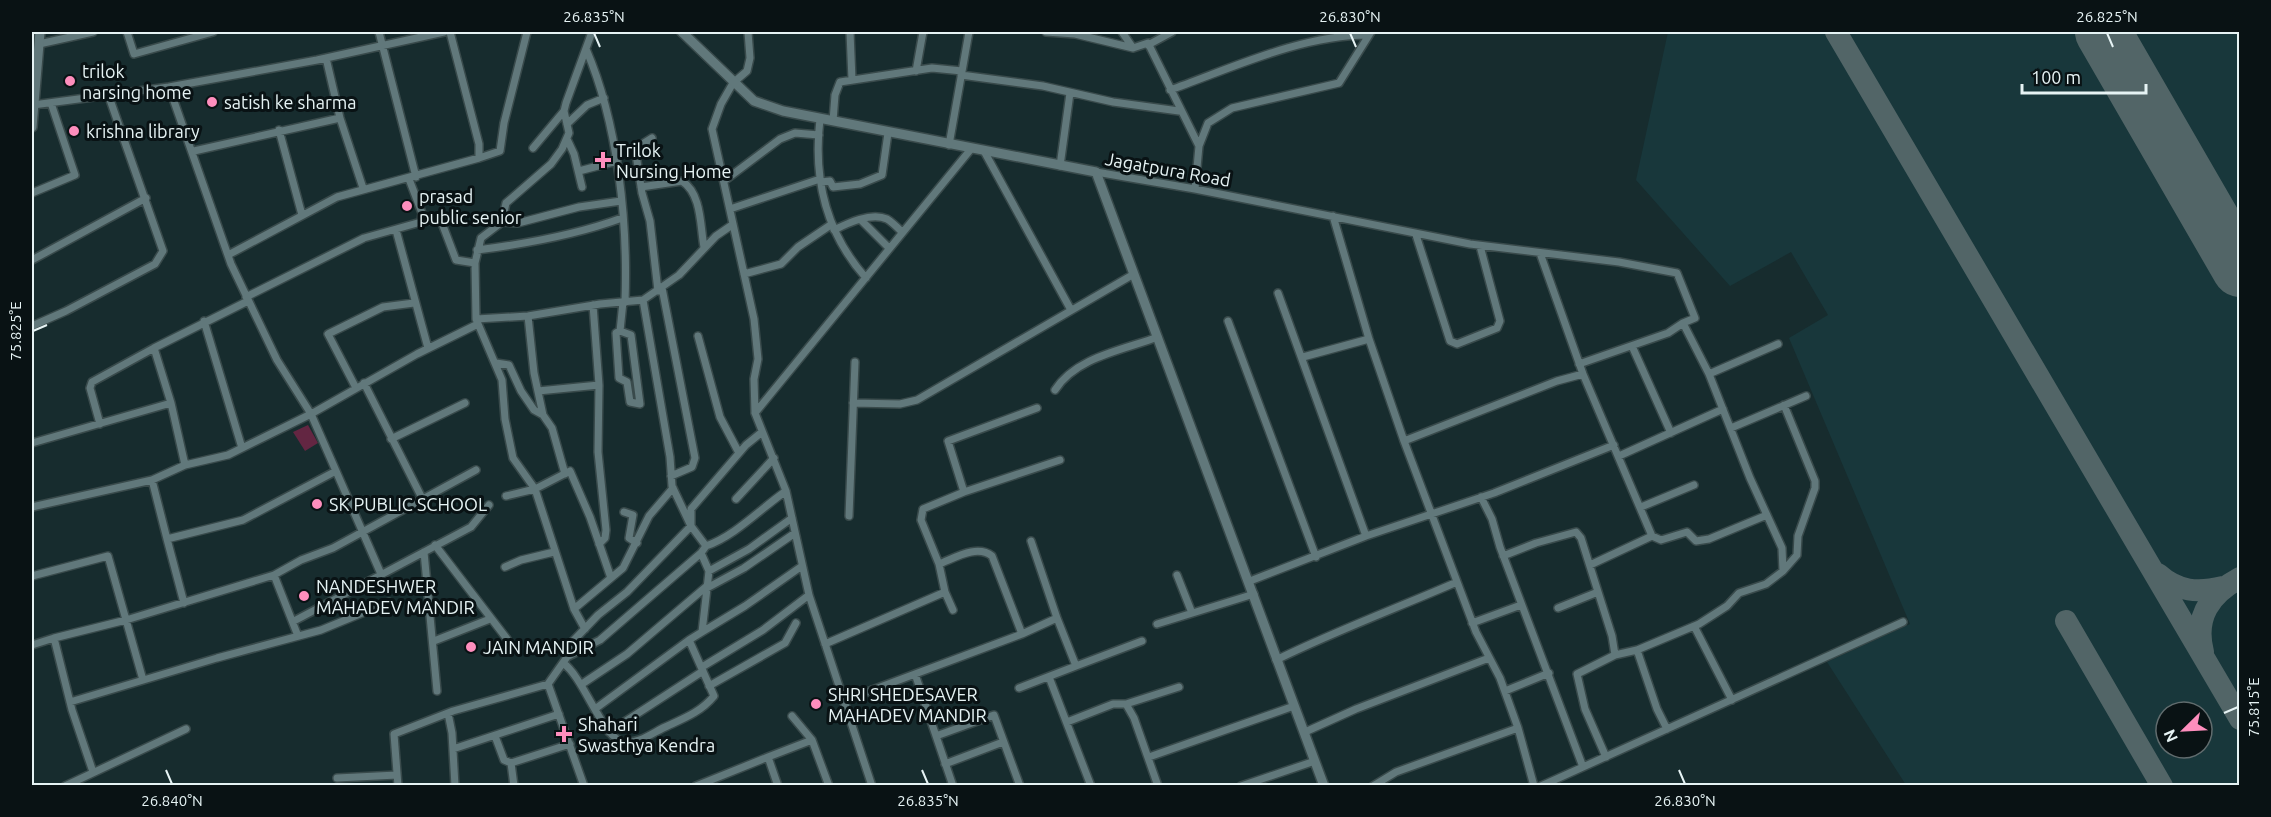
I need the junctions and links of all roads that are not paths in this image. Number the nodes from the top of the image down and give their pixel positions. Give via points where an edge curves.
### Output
1 (40, 32) edge
2 (93, 32) edge
3 (127, 32) edge
4 (213, 32) edge
5 (379, 32) edge
6 (444, 32) edge
7 (450, 32) edge
8 (527, 32) edge
9 (592, 32) edge
10 (682, 32) edge
11 (748, 32) edge
12 (850, 32) edge
13 (922, 32) edge
14 (969, 32) edge
15 (1046, 32) edge
16 (1122, 32) edge
17 (1172, 32) edge
18 (1370, 33) edge
19 (39, 44) junction
20 (1149, 45) junction
21 (382, 47) junction
22 (586, 48) junction
23 (1133, 48) junction
24 (326, 58) junction
25 (916, 71) junction
26 (962, 73) junction
27 (852, 81) junction
28 (734, 83) junction
29 (169, 87) junction
30 (1170, 90) junction
31 (1070, 93) junction
32 (108, 94) junction
33 (604, 98) junction
34 (51, 103) junction
35 (33, 105) edge
36 (564, 111) junction
37 (1179, 111) junction
38 (340, 118) junction
39 (820, 119) junction
40 (833, 122) junction
41 (567, 124) junction
42 (32, 127) edge
43 (279, 130) junction
44 (888, 133) junction
45 (819, 135) junction
46 (652, 138) dead end
47 (567, 139) junction
48 (949, 145) junction
49 (1199, 146) junction
50 (533, 148) dead end
51 (635, 148) junction
52 (972, 149) junction
53 (194, 151) junction
54 (984, 151) junction
55 (479, 158) junction
56 (616, 158) junction
57 (1060, 166) junction
58 (579, 171) junction
59 (1096, 172) junction
60 (413, 178) junction
61 (724, 181) junction
62 (820, 181) junction
63 (582, 187) dead end
64 (641, 187) junction
65 (363, 188) junction
66 (1195, 189) junction
67 (32, 193) edge
68 (146, 198) junction
69 (621, 201) junction
70 (730, 209) junction
71 (302, 215) junction
72 (1333, 216) junction
73 (622, 218) junction
74 (861, 220) junction
75 (420, 222) junction
76 (502, 222) junction
77 (732, 225) junction
78 (833, 227) junction
79 (396, 230) junction
80 (902, 232) junction
81 (1416, 235) junction
82 (1480, 246) junction
83 (704, 248) junction
84 (889, 248) junction
85 (477, 250) junction
86 (1540, 253) junction
87 (228, 255) junction
88 (32, 260) edge
89 (475, 263) junction
90 (744, 274) junction
91 (1134, 274) junction
92 (866, 278) junction
93 (660, 290) junction
94 (1278, 292) dead end
95 (247, 299) junction
96 (643, 300) junction
97 (624, 302) junction
98 (414, 303) junction
99 (592, 305) junction
100 (1071, 310) junction
101 (528, 316) junction
102 (204, 321) junction
103 (477, 321) junction
104 (1228, 321) dead end
105 (1683, 323) junction
106 (32, 326) edge
107 (621, 331) junction
108 (698, 336) dead end
109 (1158, 337) junction
110 (1369, 339) junction
111 (1778, 344) dead end
112 (1632, 346) junction
113 (154, 348) junction
114 (428, 348) junction
115 (1303, 357) junction
116 (855, 362) dead end
117 (496, 363) junction
118 (1579, 364) junction
119 (1583, 374) junction
120 (1709, 374) junction
121 (364, 383) junction
122 (598, 385) junction
123 (356, 388) junction
124 (538, 390) junction
125 (1055, 390) dead end
126 (1806, 396) dead end
127 (171, 403) junction
128 (465, 403) dead end
129 (853, 404) junction
130 (1784, 405) junction
131 (1037, 408) dead end
132 (1723, 409) junction
133 (755, 413) junction
134 (310, 414) junction
135 (543, 415) junction
136 (100, 424) junction
137 (1731, 428) junction
138 (762, 432) junction
139 (1671, 433) junction
140 (391, 439) junction
141 (1404, 441) junction
142 (32, 443) edge
143 (1614, 445) junction
144 (242, 448) junction
145 (739, 453) junction
146 (1619, 456) junction
147 (774, 458) junction
148 (1060, 460) dead end
149 (185, 465) junction
150 (476, 470) dead end
151 (336, 471) junction
152 (565, 474) junction
153 (672, 476) junction
154 (152, 480) junction
155 (1694, 485) dead end
156 (673, 488) junction
157 (535, 489) junction
158 (786, 491) junction
159 (964, 492) junction
160 (506, 496) dead end
161 (1481, 497) junction
162 (736, 499) dead end
163 (423, 500) junction
164 (489, 505) dead end
165 (32, 507) edge
166 (1641, 507) junction
167 (624, 512) dead end
168 (1430, 514) junction
169 (1767, 515) junction
170 (849, 516) dead end
171 (792, 518) junction
172 (690, 526) junction
173 (364, 531) junction
174 (795, 533) junction
175 (1366, 536) junction
176 (1652, 536) junction
177 (167, 540) junction
178 (1031, 542) dead end
179 (636, 543) junction
180 (598, 544) junction
181 (435, 545) junction
182 (706, 546) junction
183 (424, 552) junction
184 (554, 552) junction
185 (700, 553) junction
186 (1503, 556) junction
187 (1316, 557) junction
188 (939, 564) junction
189 (1590, 565) junction
190 (802, 566) junction
191 (505, 567) dead end
192 (709, 571) junction
193 (1783, 571) junction
194 (381, 574) junction
195 (274, 575) junction
196 (1177, 575) dead end
197 (32, 576) edge
198 (611, 579) junction
199 (1250, 581) junction
200 (1457, 582) junction
201 (707, 587) junction
202 (945, 592) junction
203 (1598, 592) junction
204 (1254, 594) junction
205 (809, 595) junction
206 (389, 602) dead end
207 (184, 603) junction
208 (1521, 605) junction
209 (1558, 608) dead end
210 (574, 609) junction
211 (953, 610) dead end
212 (1192, 613) junction
213 (1057, 618) junction
214 (490, 619) junction
215 (126, 620) junction
216 (294, 621) junction
217 (1904, 622) dead end
218 (796, 623) dead end
219 (1472, 623) junction
220 (1157, 624) dead end
221 (1695, 626) junction
222 (585, 629) junction
223 (702, 632) junction
224 (1022, 634) junction
225 (298, 636) junction
226 (54, 638) junction
227 (507, 639) dead end
228 (689, 640) junction
229 (434, 641) junction
230 (1142, 641) dead end
231 (825, 644) junction
232 (32, 645) edge
233 (1637, 650) junction
234 (1615, 655) junction
235 (1490, 658) junction
236 (565, 660) junction
237 (1276, 660) junction
238 (1076, 666) junction
239 (702, 669) junction
240 (915, 674) junction
241 (1549, 674) junction
242 (1049, 677) junction
243 (143, 680) junction
244 (548, 684) junction
245 (582, 684) junction
246 (710, 686) junction
247 (1179, 687) dead end
248 (1019, 688) dead end
249 (437, 691) dead end
250 (1505, 691) junction
251 (1732, 700) junction
252 (843, 701) junction
253 (70, 702) junction
254 (1126, 704) junction
255 (1294, 706) junction
256 (596, 709) junction
257 (448, 713) junction
258 (559, 714) junction
259 (792, 716) dead end
260 (1067, 722) junction
261 (1518, 728) junction
262 (186, 729) dead end
263 (1667, 729) junction
264 (609, 732) junction
265 (1305, 732) junction
266 (495, 736) junction
267 (936, 736) junction
268 (812, 740) junction
269 (1003, 742) junction
270 (570, 744) junction
271 (453, 750) junction
272 (768, 757) junction
273 (1149, 757) junction
274 (1606, 757) junction
275 (1315, 761) junction
276 (511, 763) junction
277 (945, 764) junction
278 (1583, 767) junction
279 (93, 772) junction
280 (397, 775) junction
281 (337, 778) dead end
282 (710, 783) edge
283 (65, 786) edge
284 (398, 786) edge
285 (455, 786) edge
286 (514, 786) edge
287 (584, 786) edge
288 (696, 786) edge
289 (778, 786) edge
290 (829, 786) edge
291 (872, 786) edge
292 (953, 786) edge
293 (1020, 786) edge
294 (1090, 786) edge
295 (1158, 786) edge
296 (1241, 786) edge
297 (1324, 786) edge
298 (1373, 786) edge
299 (1534, 786) edge
300 (1541, 786) edge

1 - 19 street
2 - 19 street
3 - 4 street via 134,54
5 - 21 street
6 - 21 street
7 - 55 street via 479,144
8 - 55 street via 500,151
9 - 22 street
10 - 28 street, Jagatpura Road
11 - 28 street via 747,71
12 - 27 street
13 - 25 street
14 - 26 street
15 - 23 street via 1075,34
16 - 23 street
17 - 20 street
18 - 30 street via 1269,55
18 - 49 street via 1339,83 1232,108 1208,123
19 - 35 street
20 - 23 street
20 - 30 street
21 - 24 street
21 - 60 street
22 - 33 street
22 - 36 street
24 - 29 street
24 - 38 street
25 - 26 street via 932,68
25 - 27 street
26 - 31 street
26 - 48 street
27 - 40 street via 840,82
28 - 39 street, Jagatpura Road via 754,101
28 - 61 street via 712,129
29 - 32 street
29 - 53 street
30 - 37 street
31 - 37 street
31 - 57 street
32 - 34 street
32 - 68 street
33 - 41 street via 587,105
33 - 56 street
34 - 35 street
34 - 67 street via 75,175
35 - 42 street
36 - 41 street
36 - 50 street
37 - 49 street
38 - 43 street
38 - 65 street
39 - 40 street, Jagatpura Road
39 - 45 street
40 - 44 street, Jagatpura Road
41 - 47 street
43 - 53 street
43 - 71 street
44 - 48 street, Jagatpura Road
44 - 62 street via 882,175 834,188 830,181
45 - 61 street via 795,133 780,139
45 - 62 street
46 - 51 street
47 - 58 street
47 - 76 street via 551,165 506,203
48 - 52 street, Jagatpura Road
49 - 66 street
51 - 56 street
51 - 64 street
52 - 54 street, Jagatpura Road
52 - 80 street
53 - 87 street
54 - 57 street, Jagatpura Road
54 - 100 street
55 - 60 street
56 - 58 street
56 - 69 street
57 - 59 street, Jagatpura Road
58 - 63 street
59 - 66 street, Jagatpura Road
59 - 91 street
60 - 65 street
60 - 75 street via 422,213
61 - 70 street
62 - 70 street
62 - 78 street
64 - 83 street via 682,181 688,185 697,204
64 - 93 street
65 - 71 street
66 - 72 street, Jagatpura Road
68 - 88 street
68 - 106 street via 163,251 155,264
69 - 73 street
69 - 76 street via 518,223
70 - 77 street
71 - 87 street
72 - 81 street, Jagatpura Road
72 - 110 street
73 - 85 street via 598,227
73 - 97 street
74 - 78 street
74 - 80 street via 887,219
74 - 84 street
75 - 79 street
75 - 89 street via 440,218 456,260
76 - 85 street via 481,238
77 - 83 street
77 - 90 street
78 - 90 street via 798,247 781,264
78 - 92 street via 848,257
79 - 95 street via 364,238
79 - 98 street
80 - 84 street
81 - 82 street, Jagatpura Road
81 - 82 street via 1449,341 1457,344 1497,328 1500,321
82 - 86 street, Jagatpura Road
83 - 93 street
84 - 92 street
85 - 89 street
86 - 105 street, Jagatpura Road via 1677,273 1695,318
86 - 118 street
87 - 95 street
89 - 103 street
90 - 133 street via 758,359
91 - 100 street
91 - 109 street
92 - 133 street
93 - 96 street
93 - 153 street via 695,458 692,467
94 - 115 street
95 - 102 street
95 - 134 street
96 - 97 street
96 - 153 street
97 - 99 street
97 - 107 street
98 - 114 street
98 - 123 street via 382,307 328,334
99 - 101 street
99 - 122 street
100 - 129 street via 917,400
101 - 103 street
101 - 124 street
102 - 113 street
102 - 144 street
103 - 114 street
103 - 117 street
104 - 187 street
105 - 112 street
105 - 120 street
107 - 107 street via 631,335 640,404 630,402 627,382 619,378 616,333
108 - 145 street via 720,417
109 - 125 street via 1080,365
109 - 199 street
110 - 115 street
110 - 141 street
111 - 120 street
112 - 118 street
112 - 139 street
113 - 127 street
113 - 136 street via 92,382 90,388
114 - 121 street
115 - 175 street
116 - 129 street
117 - 135 street via 509,365 520,391 534,410
117 - 157 street via 506,397 513,458
118 - 119 street
119 - 141 street
119 - 143 street
120 - 132 street
121 - 123 street
121 - 140 street
122 - 124 street
122 - 180 street via 597,442 606,530 605,538
123 - 134 street
124 - 135 street
126 - 130 street
127 - 136 street
127 - 149 street
128 - 140 street
129 - 170 street
130 - 137 street
130 - 193 street via 1815,488 1798,536 1795,559
131 - 159 street via 948,441
132 - 137 street
132 - 139 street
133 - 138 street
134 - 144 street
134 - 151 street
135 - 152 street via 552,428
136 - 142 street
137 - 169 street
138 - 145 street
138 - 147 street
139 - 146 street
140 - 163 street
141 - 168 street
143 - 146 street
143 - 161 street
144 - 149 street
145 - 172 street via 691,509
146 - 166 street
147 - 158 street
147 - 162 street
148 - 159 street
149 - 154 street
150 - 163 street
151 - 173 street
151 - 177 street via 243,520
152 - 157 street
152 - 180 street via 570,471
153 - 156 street
154 - 165 street
154 - 177 street
155 - 166 street
156 - 172 street
156 - 179 street via 654,508
157 - 160 street
157 - 184 street
158 - 171 street
158 - 182 street via 724,540
159 - 188 street via 927,506 921,513
161 - 168 street
161 - 186 street
163 - 173 street
164 - 181 street via 471,526
166 - 176 street
167 - 179 street via 633,515 629,538
168 - 175 street
168 - 200 street
169 - 176 street via 1709,539 1696,540 1687,532 1661,540
169 - 193 street via 1782,548
171 - 174 street
171 - 192 street
172 - 182 street
172 - 222 street
173 - 194 street
173 - 195 street
174 - 190 street
174 - 201 street via 744,568
175 - 187 street
176 - 189 street
177 - 207 street
178 - 213 street
179 - 198 street via 623,568
180 - 198 street
181 - 183 street
181 - 214 street
182 - 185 street
183 - 194 street
183 - 229 street
184 - 191 street
184 - 210 street
185 - 192 street
185 - 236 street via 600,640
186 - 189 street via 1576,531
186 - 208 street
187 - 199 street
188 - 202 street
188 - 224 street via 978,550 992,555
189 - 203 street
190 - 205 street
190 - 223 street
192 - 201 street
193 - 221 street via 1766,584 1739,593 1727,606
194 - 216 street
195 - 207 street
195 - 216 street
196 - 212 street
197 - 215 street via 108,556
198 - 210 street
199 - 204 street
200 - 219 street
200 - 237 street
201 - 223 street
201 - 245 street via 627,654
202 - 211 street
202 - 231 street
203 - 209 street
203 - 234 street
204 - 212 street
204 - 237 street
205 - 231 street
205 - 239 street
206 - 225 street
207 - 215 street
208 - 219 street
208 - 241 street
210 - 222 street
212 - 220 street
213 - 224 street
213 - 238 street
214 - 227 street
214 - 229 street
215 - 226 street
215 - 243 street
216 - 225 street
217 - 251 street
218 - 246 street via 785,643
219 - 235 street
221 - 233 street
221 - 251 street
222 - 236 street via 573,641
223 - 228 street
224 - 240 street
225 - 243 street
226 - 232 street
226 - 253 street
228 - 239 street
228 - 256 street
229 - 249 street
230 - 238 street
231 - 252 street
233 - 234 street
233 - 263 street
234 - 274 street via 1577,674 1585,709
235 - 250 street
235 - 265 street
236 - 244 street
236 - 245 street
237 - 255 street
238 - 242 street
239 - 246 street
239 - 264 street
240 - 252 street
240 - 267 street
241 - 250 street
241 - 278 street
242 - 248 street
242 - 260 street
243 - 253 street
244 - 257 street
244 - 258 street
245 - 256 street
246 - 264 street via 714,696 686,719 637,741 617,741
247 - 254 street
250 - 261 street
251 - 263 street
252 - 291 street
253 - 279 street
254 - 260 street via 1113,704
254 - 273 street
255 - 265 street
255 - 273 street
256 - 264 street
257 - 271 street
257 - 280 street via 394,734
258 - 266 street
258 - 270 street
259 - 268 street
260 - 294 street
261 - 298 street via 1396,772
261 - 299 street
262 - 279 street
263 - 274 street
265 - 275 street
266 - 271 street
266 - 276 street via 504,760
267 - 269 street via 994,715
267 - 277 street
268 - 272 street
268 - 290 street
269 - 277 street
269 - 293 street
270 - 276 street
270 - 287 street
271 - 285 street
272 - 282 street
272 - 289 street
273 - 295 street
274 - 278 street
275 - 296 street
275 - 297 street
276 - 286 street
277 - 292 street
278 - 300 street
279 - 283 street
280 - 281 street
280 - 284 street
282 - 288 street

